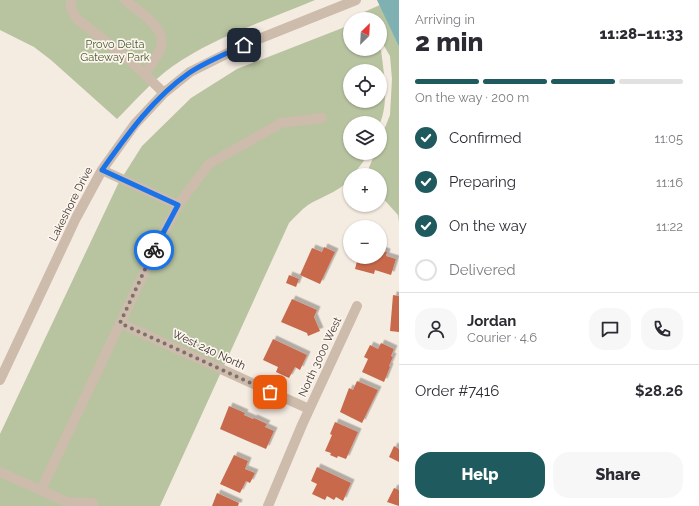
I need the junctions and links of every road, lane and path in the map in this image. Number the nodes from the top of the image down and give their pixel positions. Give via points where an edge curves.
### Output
1 (71, 0) edge
2 (125, 0) edge
3 (356, 0) edge
4 (145, 74) junction
5 (164, 93) junction
6 (322, 118) dead end
7 (102, 170) junction
8 (178, 205) junction
9 (357, 306) dead end
10 (120, 323) junction
11 (0, 380) edge
12 (309, 409) junction
13 (0, 472) edge
14 (41, 490) junction
15 (93, 503) dead end
16 (272, 505) edge

1 - 4 street via 71,9 77,19
2 - 4 street via 155,25 162,40 160,49
3 - 5 street, Lakeshore Drive via 244,45 190,72
4 - 5 street
5 - 7 street, Lakeshore Drive via 135,124
6 - 8 street via 281,123 209,164
7 - 8 street
7 - 11 street, Lakeshore Drive via 76,218
8 - 10 street
9 - 12 street, North 3000 West
10 - 12 street, West 240 North
10 - 14 street
12 - 16 street, North 3000 West
13 - 14 street
14 - 15 street via 67,502

